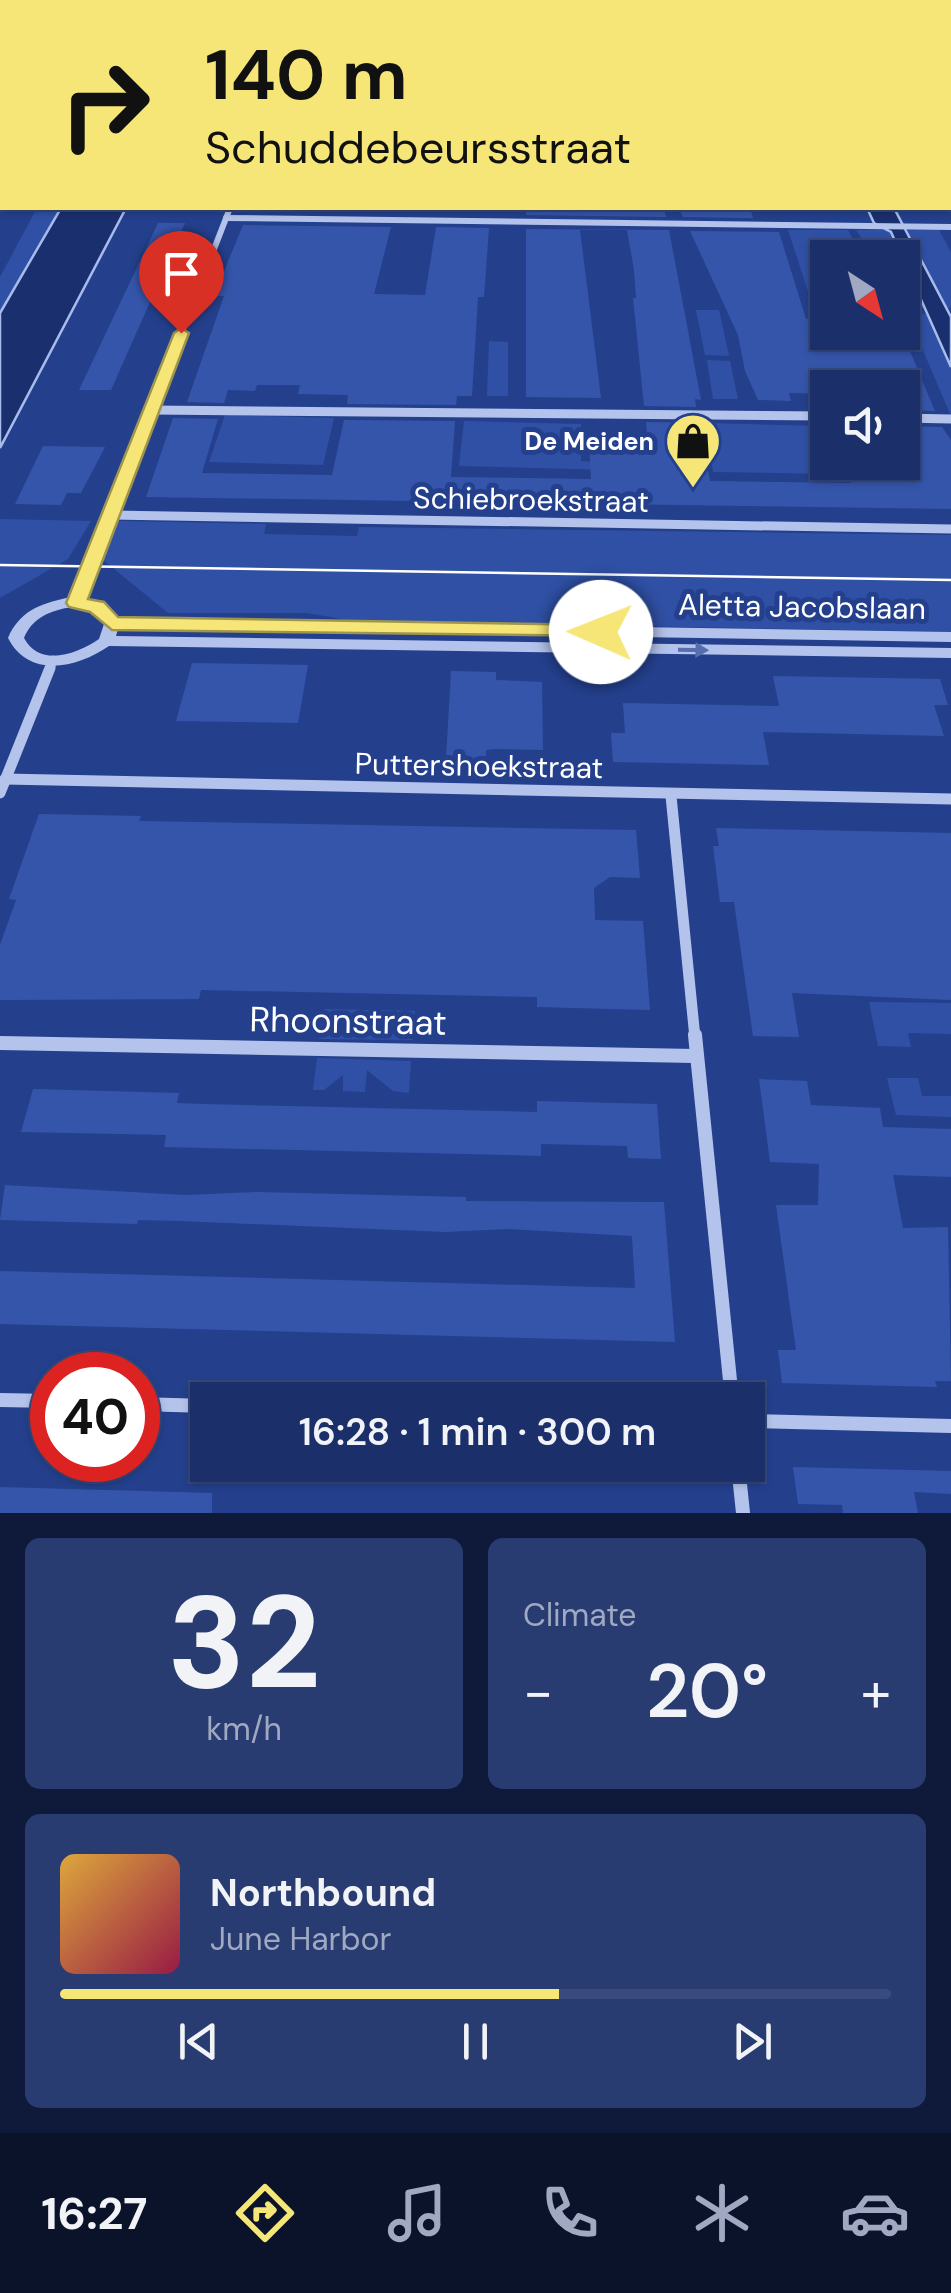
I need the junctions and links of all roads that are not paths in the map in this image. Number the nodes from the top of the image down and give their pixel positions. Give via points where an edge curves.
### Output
1 (229, 210) edge
2 (226, 218) junction
3 (951, 228) edge
4 (151, 410) junction
5 (810, 416) edge
6 (920, 418) edge
7 (951, 419) edge
8 (111, 515) junction
9 (951, 529) edge
10 (76, 603) junction
11 (112, 624) junction
12 (9, 630) edge
13 (951, 638) edge
14 (106, 641) junction
15 (951, 653) edge
16 (53, 660) junction
17 (5, 779) junction
18 (0, 792) edge
19 (671, 796) junction
20 (951, 798) edge
21 (0, 1043) edge
22 (695, 1056) junction
23 (730, 1382) edge
24 (0, 1400) edge
25 (30, 1401) edge
26 (160, 1405) edge
27 (190, 1405) edge
28 (765, 1421) edge
29 (951, 1426) edge
30 (739, 1482) edge
31 (742, 1513) edge

1 - 2 street
2 - 3 street
2 - 4 street
4 - 5 street
4 - 8 street
6 - 7 street
8 - 9 street, Schiebroekstraat
8 - 10 street
10 - 11 street via 97,607
10 - 12 street via 36,613
11 - 13 street, Aletta Jacobslaan
11 - 14 street
12 - 16 street via 22,651
14 -> 15 street, Aletta Jacobslaan
14 - 16 street via 83,655
16 - 17 street
17 - 18 street
17 - 19 street, Puttershoekstraat
19 - 20 street, Puttershoekstraat
19 - 22 street
21 - 22 street, Rhoonstraat
22 - 23 street
24 - 25 street
26 - 27 street
28 - 29 street
30 - 31 street

